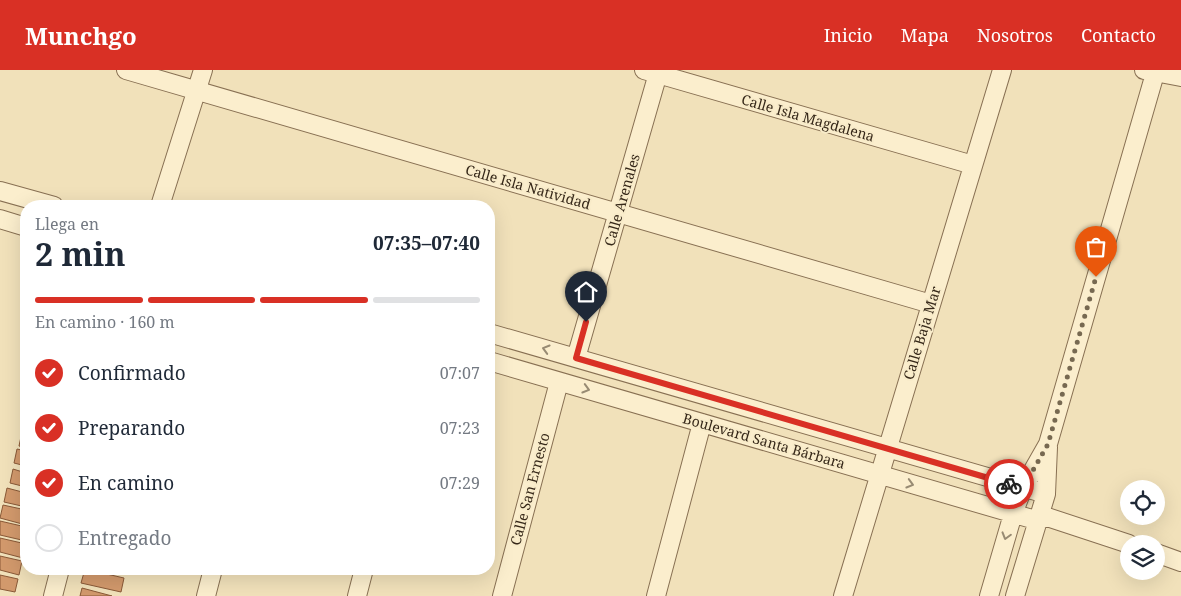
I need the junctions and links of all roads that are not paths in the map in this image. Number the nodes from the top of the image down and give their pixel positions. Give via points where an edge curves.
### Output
1 (126, 70) edge
2 (203, 70) edge
3 (1002, 70) edge
4 (654, 71) edge
5 (1152, 71) edge
6 (1181, 77) edge
7 (196, 90) junction
8 (973, 165) junction
9 (0, 191) edge
10 (32, 200) edge
11 (162, 200) edge
12 (618, 213) junction
13 (0, 221) edge
14 (20, 226) edge
15 (931, 304) junction
16 (495, 334) edge
17 (576, 358) junction
18 (495, 363) edge
19 (559, 382) junction
20 (702, 423) junction
21 (1048, 444) junction
22 (888, 448) junction
23 (879, 475) junction
24 (1023, 488) junction
25 (1046, 494) junction
26 (1013, 514) junction
27 (1040, 518) junction
28 (1120, 541) edge
29 (1165, 556) edge
30 (1181, 562) edge
31 (58, 575) edge
32 (211, 575) edge
33 (362, 575) edge
34 (53, 596) edge
35 (206, 596) edge
36 (357, 596) edge
37 (502, 596) edge
38 (656, 596) edge
39 (843, 596) edge
40 (989, 596) edge
41 (1015, 596) edge

1 - 7 street, Calle Isla Natividad
2 - 7 street
3 - 8 street, Calle Baja Mar
4 - 8 street, Calle Isla Magdalena
4 - 12 street, Calle Arenales
5 - 6 street
5 - 21 street
7 - 11 street
7 - 12 street, Calle Isla Natividad
8 - 15 street, Calle Baja Mar
9 - 10 street
12 - 15 street, Calle Isla Natividad
12 - 17 street, Calle Arenales
13 - 14 street
15 - 22 street, Calle Baja Mar
17 -> 16 street, Boulevard Santa Bárbara
17 - 22 street, Boulevard Santa Bárbara
18 - 19 street, Boulevard Santa Bárbara
19 -> 20 street, Boulevard Santa Bárbara
19 - 37 street, Calle San Ernesto
20 - 23 street, Boulevard Santa Bárbara
20 - 38 street
21 - 24 street
21 - 25 street
22 - 23 street, Calle Baja Mar
22 - 24 street, Boulevard Santa Bárbara
23 -> 26 street, Boulevard Santa Bárbara
23 - 39 street, Calle Baja Mar
24 - 25 street, Boulevard Santa Bárbara
24 - 26 street
25 - 27 street
26 - 27 street, Boulevard Santa Bárbara
26 -> 40 street
27 - 28 street, Boulevard Santa Bárbara
27 - 41 street
29 - 30 street
31 - 34 street
32 - 35 street
33 - 36 street

